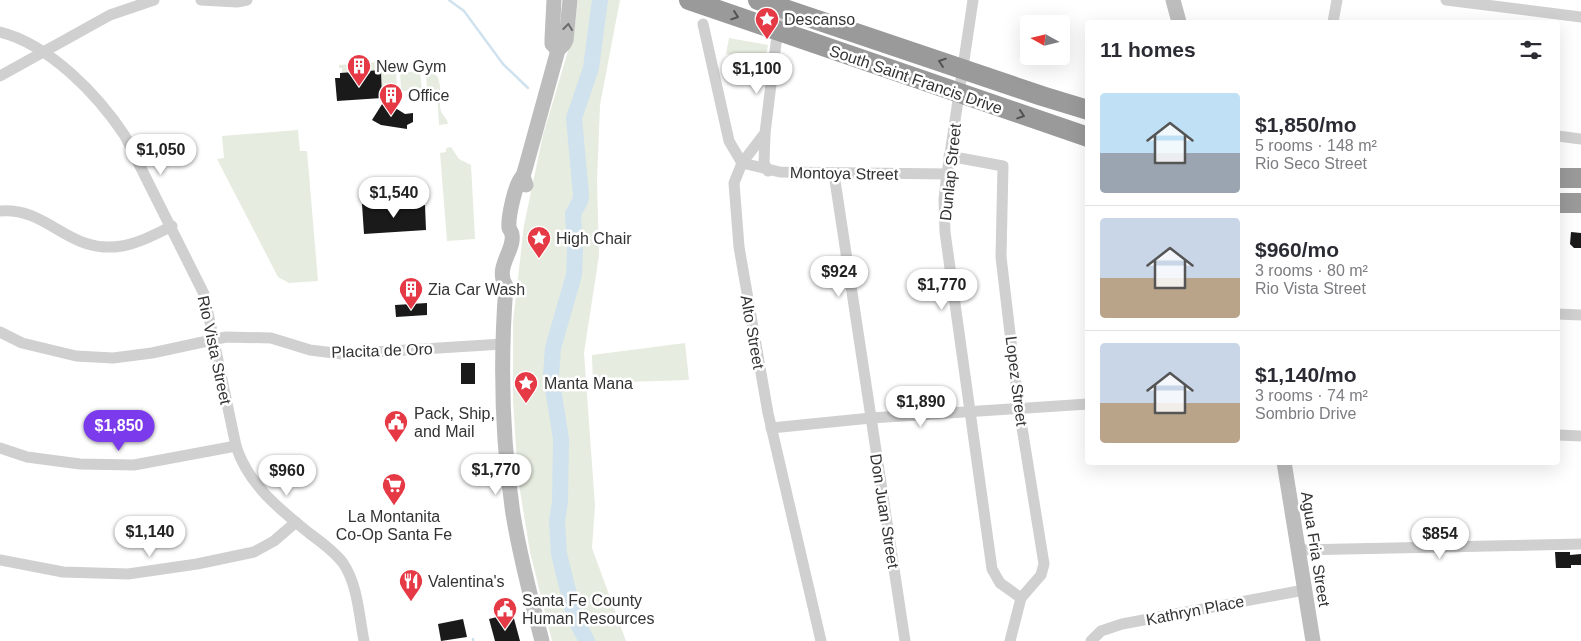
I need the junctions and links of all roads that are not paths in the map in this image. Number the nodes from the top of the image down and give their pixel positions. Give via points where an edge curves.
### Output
1 (154, 0) edge
2 (201, 0) edge
3 (247, 0) edge
4 (554, 0) edge
5 (570, 0) edge
6 (689, 0) edge
7 (758, 0) edge
8 (973, 0) edge
9 (1173, 0) edge
10 (1337, 0) edge
11 (1446, 0) edge
12 (781, 4) edge
13 (1581, 17) edge
14 (1178, 20) edge
15 (1333, 20) edge
16 (703, 24) dead end
17 (778, 30) junction
18 (0, 32) edge
19 (558, 50) junction
20 (44, 51) junction
21 (964, 69) junction
22 (0, 76) edge
23 (959, 94) junction
24 (1085, 109) edge
25 (765, 133) junction
26 (1085, 136) edge
27 (1560, 136) edge
28 (1581, 139) edge
29 (949, 156) junction
30 (742, 163) junction
31 (768, 171) junction
32 (834, 174) junction
33 (947, 174) junction
34 (1560, 178) edge
35 (1581, 178) edge
36 (1560, 204) edge
37 (1581, 204) edge
38 (0, 212) edge
39 (172, 226) junction
40 (1560, 314) edge
41 (1581, 315) edge
42 (0, 332) edge
43 (214, 340) junction
44 (503, 344) junction
45 (1085, 404) edge
46 (1019, 409) junction
47 (969, 412) junction
48 (871, 418) junction
49 (771, 428) junction
50 (1560, 435) edge
51 (1581, 436) edge
52 (236, 446) junction
53 (0, 448) edge
54 (1284, 465) edge
55 (296, 522) junction
56 (1581, 544) edge
57 (1298, 550) junction
58 (0, 560) edge
59 (1304, 590) junction
60 (1021, 598) junction
61 (364, 641) edge
62 (542, 641) edge
63 (821, 641) edge
64 (905, 641) edge
65 (1010, 641) edge
66 (1091, 641) edge
67 (1313, 641) edge

1 - 20 street via 110,15
2 - 3 street
4 - 19 street via 552,39
19 -> 5 street via 566,40
6 -> 17 highway, South Saint Francis Drive
7 - 12 highway, South Saint Francis Drive
8 - 21 street, Dunlap Street
9 - 14 street
10 - 15 street
11 - 13 street
12 - 17 street
21 -> 12 highway, South Saint Francis Drive
16 - 30 street via 729,141
17 - 23 highway, South Saint Francis Drive
17 - 25 street
18 - 20 street, Rio Vista Street via 14,35
19 - 44 street via 523,176 516,185 509,228 513,234 510,252 504,260
20 - 22 street
20 - 39 street, Rio Vista Street via 109,112
21 - 23 street, Dunlap Street
21 - 24 highway, South Saint Francis Drive
23 -> 26 highway, South Saint Francis Drive
23 - 29 street, Dunlap Street
25 - 30 street, Alto Street
25 - 31 street via 764,164
27 - 28 street
29 - 33 street, Dunlap Street
29 - 46 street, Lopez Street via 1003,166 1001,256
30 - 31 street, Montoya Street
30 - 49 street, Alto Street via 734,183 738,247
31 - 32 street, Montoya Street
32 - 33 street, Montoya Street
32 - 48 street, Don Juan Street
33 - 47 street, Dunlap Street via 944,232
34 - 35 highway
36 - 37 highway
38 - 39 street via 36,217 76,241 103,247 130,244
39 - 43 street, Rio Vista Street via 204,294
40 - 41 street
42 - 43 street, Placita de Oro via 22,343 76,356 113,358
43 - 44 street, Placita de Oro via 226,337 271,338 310,350 342,354
43 - 52 street, Rio Vista Street
44 - 62 street via 504,429 511,497
45 - 46 street
46 - 47 street
46 - 60 street, Lopez Street via 1044,564 1041,575
47 - 48 street
47 - 60 street, Dunlap Street via 992,569 1000,583
48 - 49 street
48 - 64 street, Don Juan Street
49 - 63 street, Alto Street
50 - 51 street
52 - 53 street via 134,465 71,463 27,457
52 - 55 street, Rio Vista Street via 251,479
54 - 57 street, Agua Fria Street
55 - 58 street via 254,552 128,574 63,572
55 - 61 street, Rio Vista Street via 330,549 348,571
56 - 57 street
57 - 59 street, Agua Fria Street
59 - 66 street, Kathryn Place via 1122,624 1101,631
59 - 67 street, Agua Fria Street
60 - 65 street, Lopez Street

